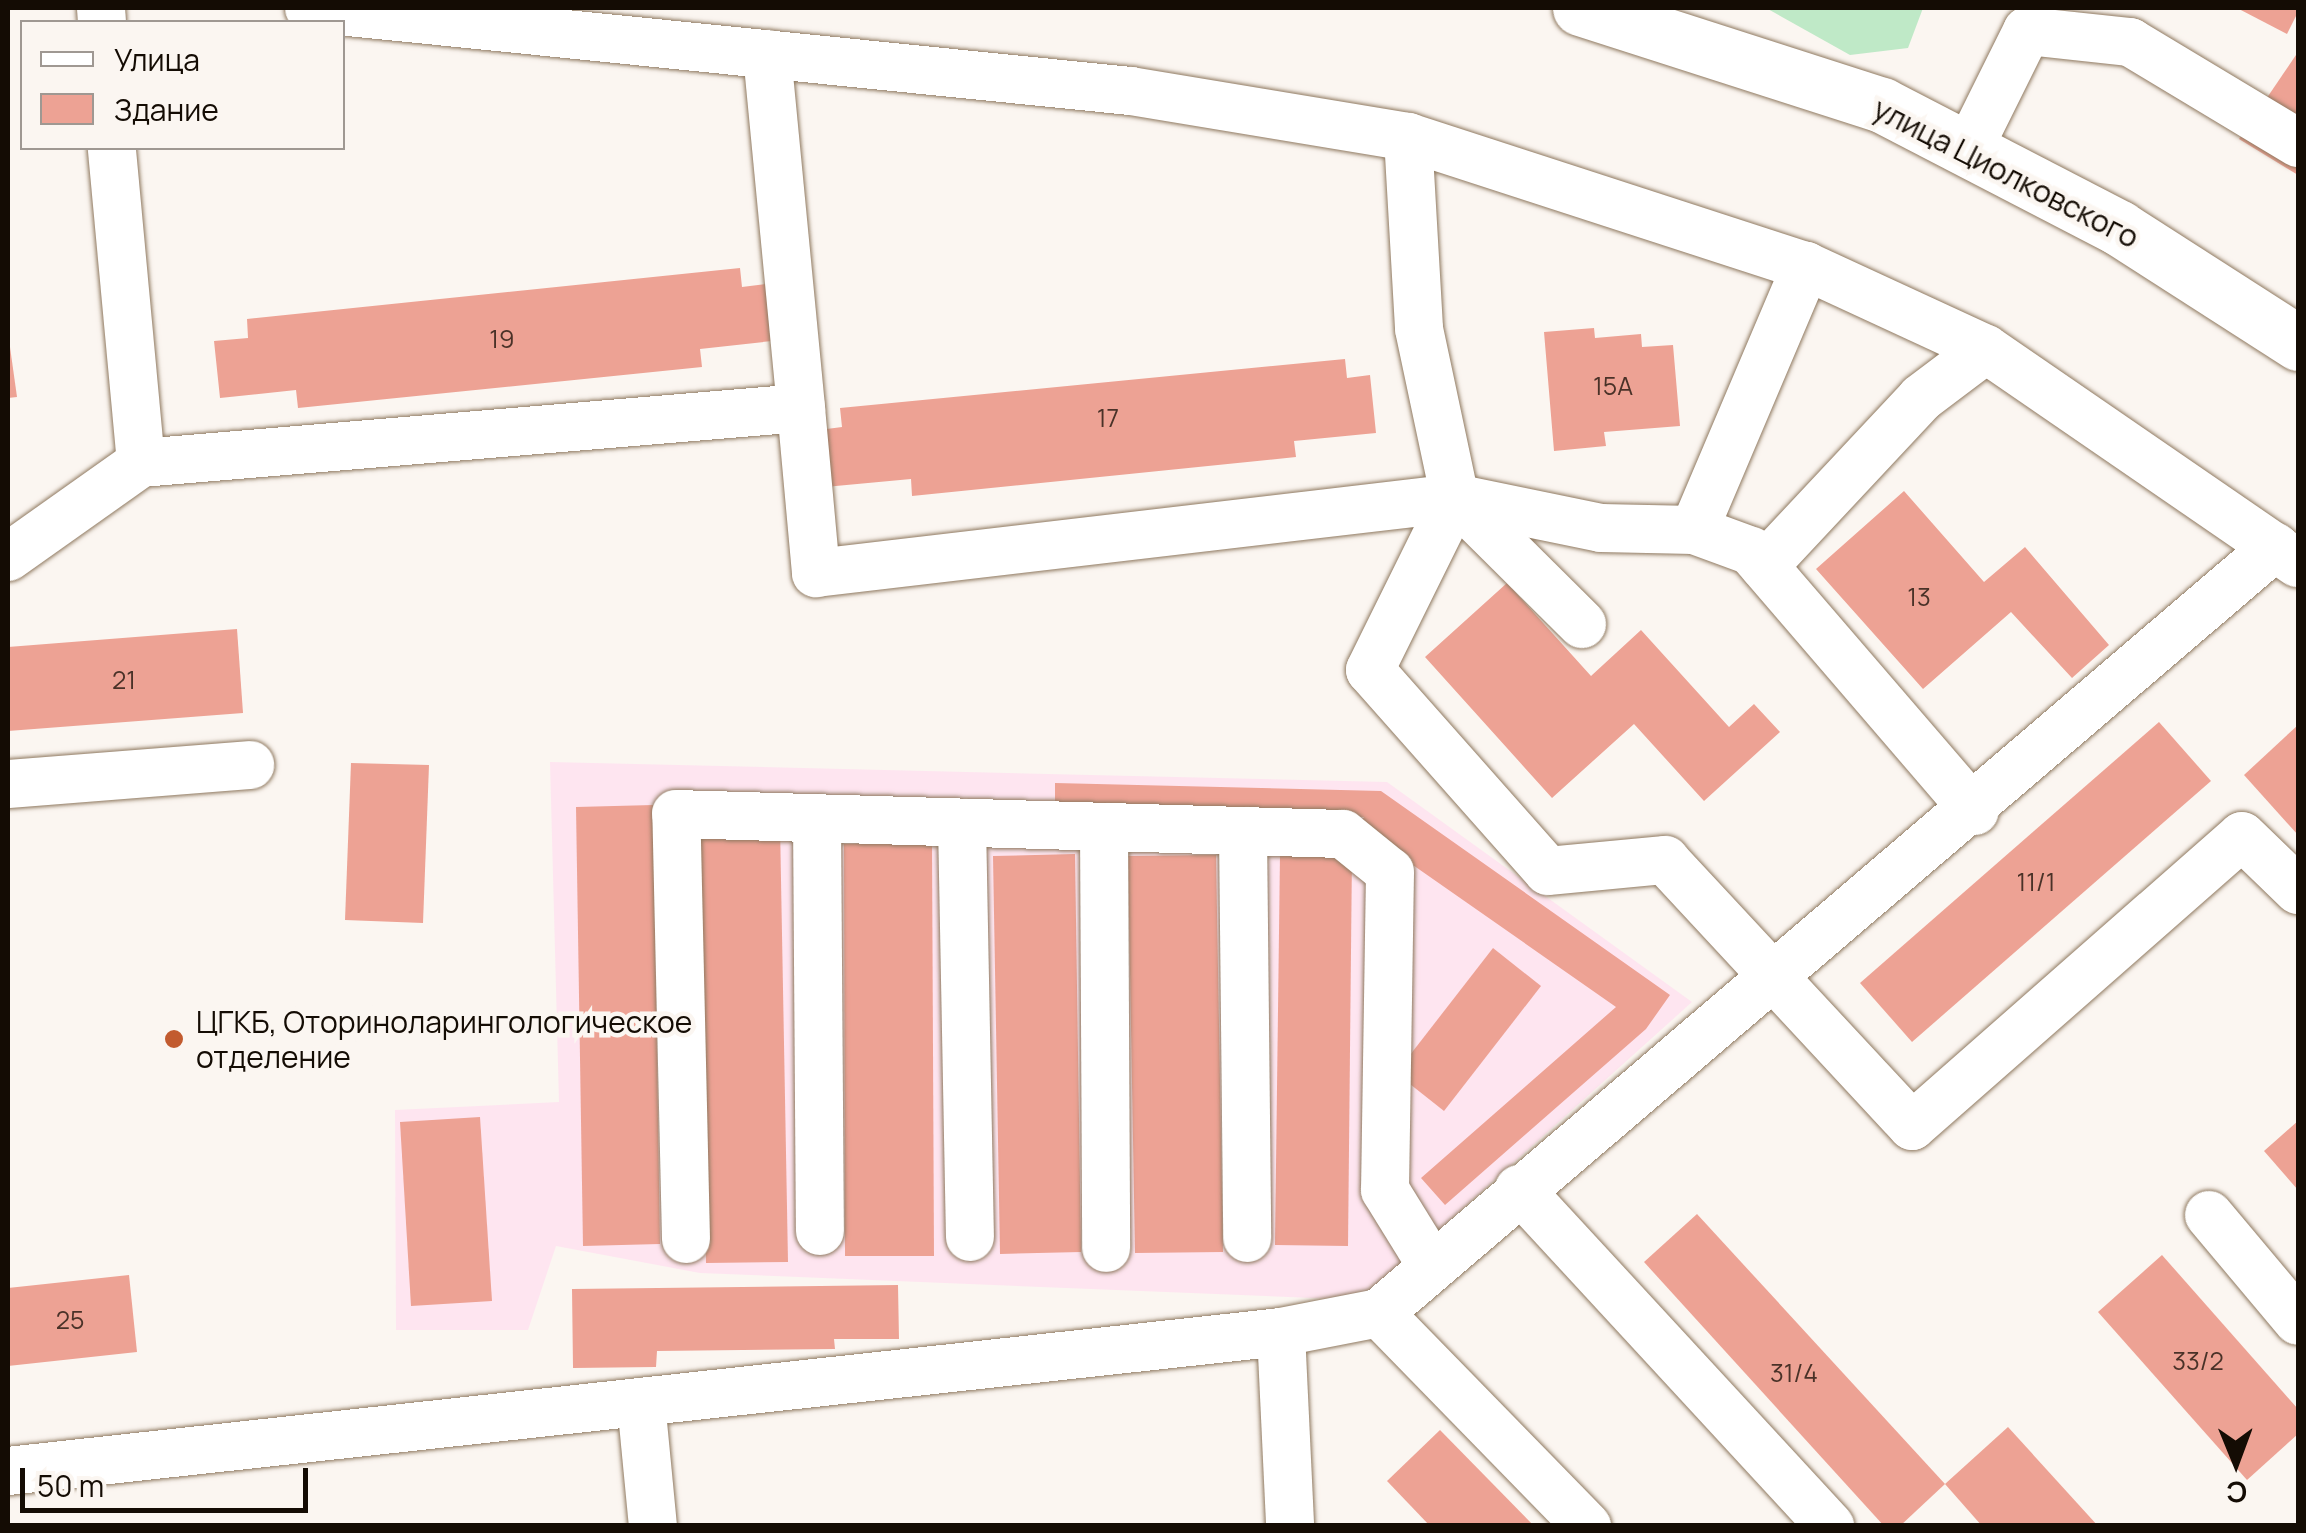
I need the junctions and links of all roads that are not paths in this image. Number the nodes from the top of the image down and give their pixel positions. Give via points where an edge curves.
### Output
1 (310, 8) edge
2 (1580, 8) edge
3 (767, 54) junction
4 (1408, 137) junction
5 (2298, 142) edge
6 (112, 150) edge
7 (1968, 150) junction
8 (1806, 266) junction
9 (2298, 343) edge
10 (1986, 349) junction
11 (800, 408) junction
12 (141, 463) junction
13 (1454, 498) junction
14 (1694, 530) junction
15 (2287, 556) edge
16 (8, 557) edge
17 (1764, 566) junction
18 (1582, 624) dead end
19 (250, 764) dead end
20 (8, 784) edge
21 (1975, 811) junction
22 (817, 818) junction
23 (962, 823) junction
24 (1104, 827) junction
25 (1243, 832) junction
26 (2298, 890) edge
27 (1772, 979) junction
28 (1520, 1189) junction
29 (2209, 1215) dead end
30 (820, 1231) dead end
31 (970, 1237) dead end
32 (1247, 1238) dead end
33 (686, 1239) dead end
34 (1106, 1248) dead end
35 (1432, 1266) junction
36 (1379, 1313) junction
37 (2298, 1321) edge
38 (1282, 1332) junction
39 (641, 1402) junction
40 (8, 1472) edge
41 (653, 1526) edge
42 (1290, 1526) edge
43 (1587, 1526) edge
44 (1830, 1526) edge

1 - 3 street
2 - 7 main road, улица Циолковского via 1882,105
3 - 4 street via 1131,91
3 - 11 street
4 - 8 street
4 - 13 street via 1419,328
5 - 7 street via 2130,42 2027,31
6 - 12 street
7 - 9 main road, улица Циолковского via 2119,228
8 - 10 street
8 - 14 street
10 - 15 street
10 - 17 street via 1920,398
11 - 12 street
11 - 13 street via 816,573
12 - 16 street
13 - 14 street via 1601,528
13 - 18 street
13 - 27 street via 1370,670 1548,871 1665,860
14 - 17 street via 1752,551
15 - 21 street
17 - 21 street
19 - 20 street
21 - 27 street
22 - 23 street
22 - 30 street
22 - 33 street via 676,814
23 - 24 street
23 - 31 street
24 - 25 street
24 - 34 street
25 - 32 street
25 - 35 street via 1344,834 1390,872 1384,1190
26 - 27 street via 2242,836 1912,1126
27 - 28 street
28 - 35 street
28 - 44 street
29 - 37 street
35 - 36 street
36 - 38 street
36 - 43 street
38 - 39 street
38 - 42 street
39 - 40 street
39 - 41 street

